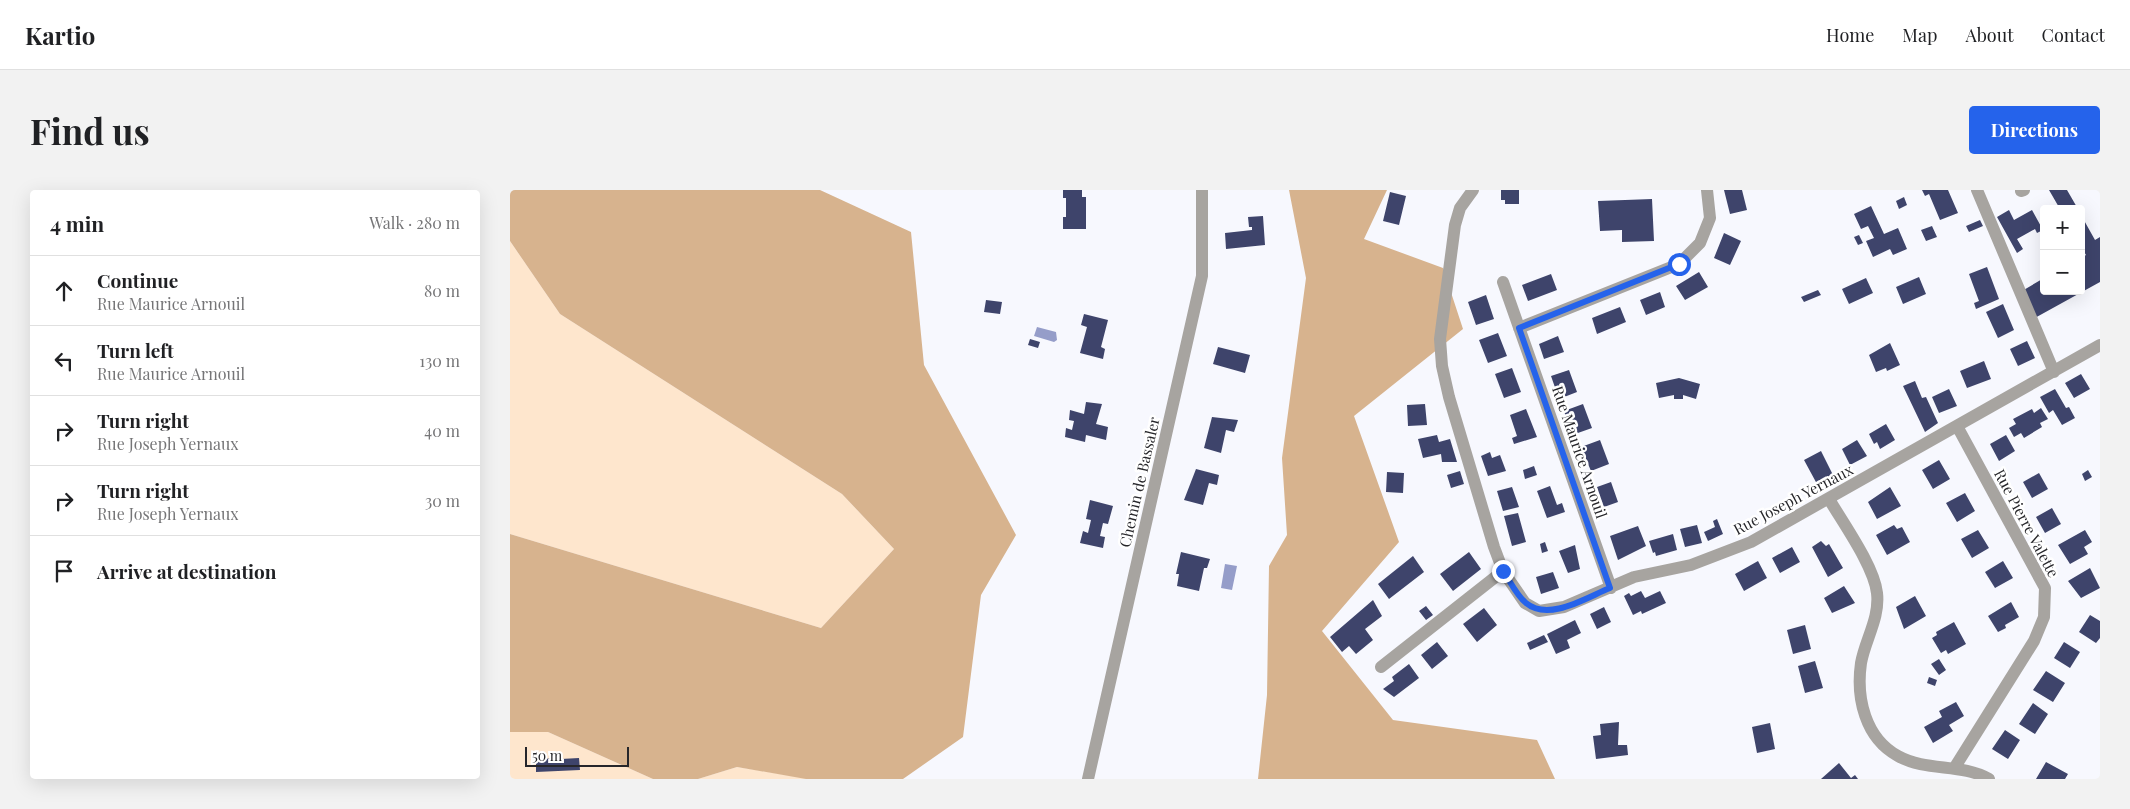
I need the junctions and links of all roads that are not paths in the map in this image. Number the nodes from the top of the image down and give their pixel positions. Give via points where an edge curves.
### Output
1 (1202, 190) edge
2 (1473, 190) edge
3 (1707, 190) edge
4 (1977, 190) edge
5 (1503, 282) dead end
6 (1519, 328) junction
7 (2100, 346) edge
8 (2054, 372) junction
9 (1957, 426) junction
10 (1829, 499) junction
11 (1503, 571) junction
12 (1610, 588) junction
13 (1381, 667) dead end
14 (1955, 767) junction
15 (1088, 779) edge
16 (1989, 779) edge

1 - 15 street, Chemin de Bassaler via 1202,276
2 - 11 street, Rue Joseph Yernaux via 1460,208 1455,225 1440,339 1442,366
3 - 6 street via 1710,218 1700,243 1679,264
4 - 8 street
5 - 6 street, Rue Maurice Arnouil
6 - 12 street, Rue Maurice Arnouil
7 - 8 street, Rue Joseph Yernaux
8 - 9 street, Rue Joseph Yernaux
9 - 10 street, Rue Joseph Yernaux
9 - 14 street, Rue Pierre Valette via 2045,588 2044,617 2034,641
10 - 12 street, Rue Joseph Yernaux via 1751,542 1691,565 1634,577
10 - 14 street via 1872,574 1877,594 1876,613 1861,663 1860,693 1865,718 1881,743 1898,756 1925,765
11 - 12 street, Rue Joseph Yernaux via 1525,602 1539,610 1564,607
11 - 13 street
14 - 16 street via 1977,772

